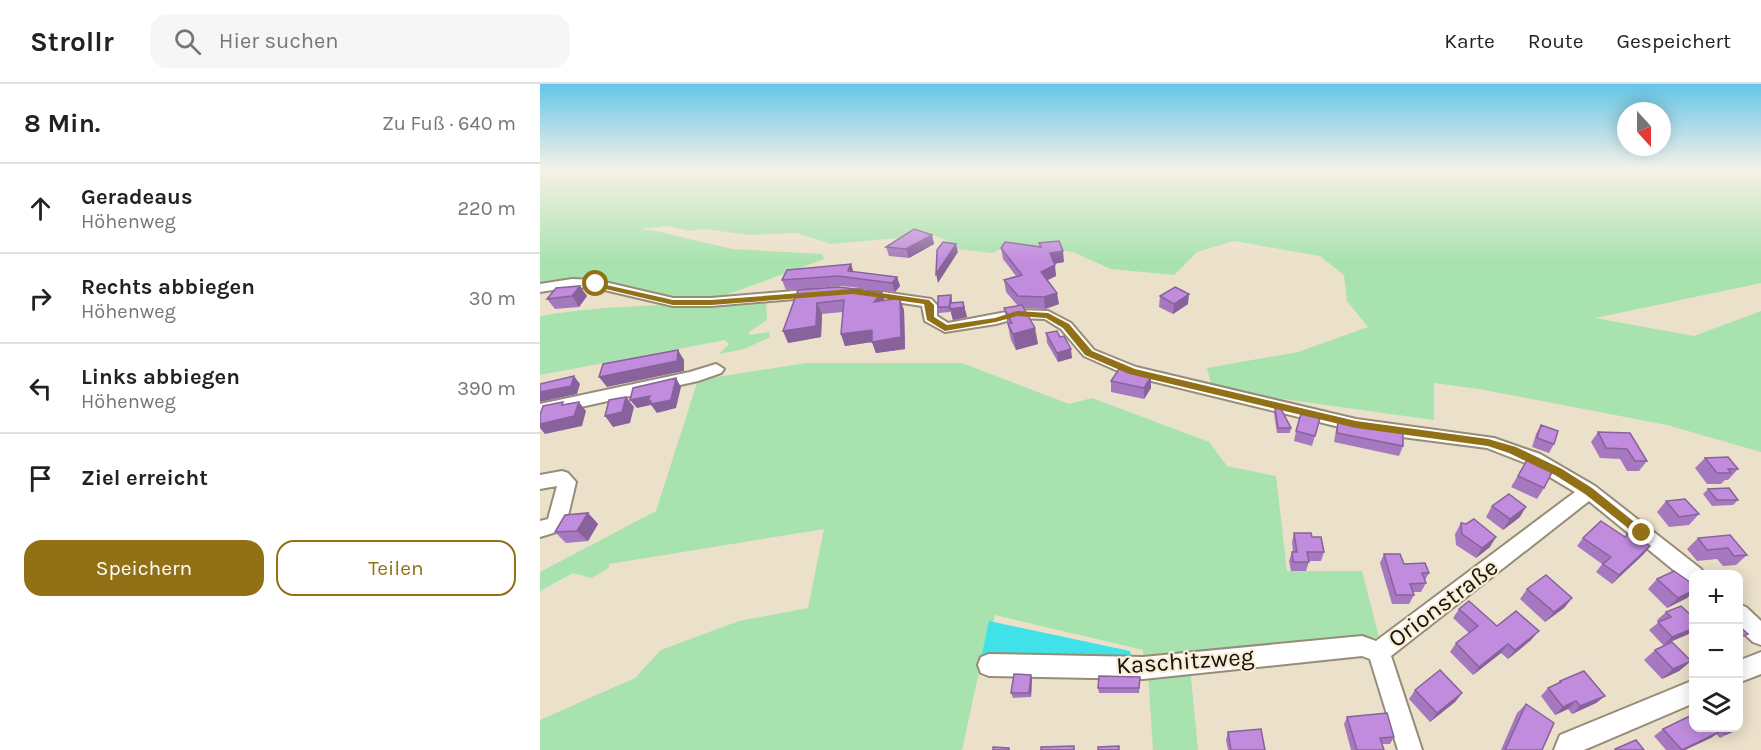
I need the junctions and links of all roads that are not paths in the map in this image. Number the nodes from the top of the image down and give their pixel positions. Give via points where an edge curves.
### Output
1 (540, 288) edge
2 (830, 292) edge
3 (853, 292) edge
4 (716, 369) dead end
5 (540, 410) edge
6 (540, 482) edge
7 (1588, 491) junction
8 (540, 529) edge
9 (1689, 571) edge
10 (1743, 619) edge
11 (1761, 635) edge
12 (1379, 652) junction
13 (1761, 663) edge
14 (989, 665) dead end
15 (1743, 670) edge
16 (1689, 693) edge
17 (1410, 750) edge
18 (1566, 750) edge

1 - 2 street via 596,284 673,302
3 - 7 street via 926,302 930,305 930,318 945,328 1017,314 1048,315 1066,326 1089,353 1132,371 1356,425 1488,442 1534,459
4 - 5 street
6 - 8 street via 562,478 567,482 556,524
7 - 9 street
7 - 12 street, Orionstraße
10 - 11 street
12 - 14 street, Kaschitzweg via 1362,646 1143,668
12 - 17 street, Orionstraße
13 - 15 street
16 - 18 street via 1569,744

